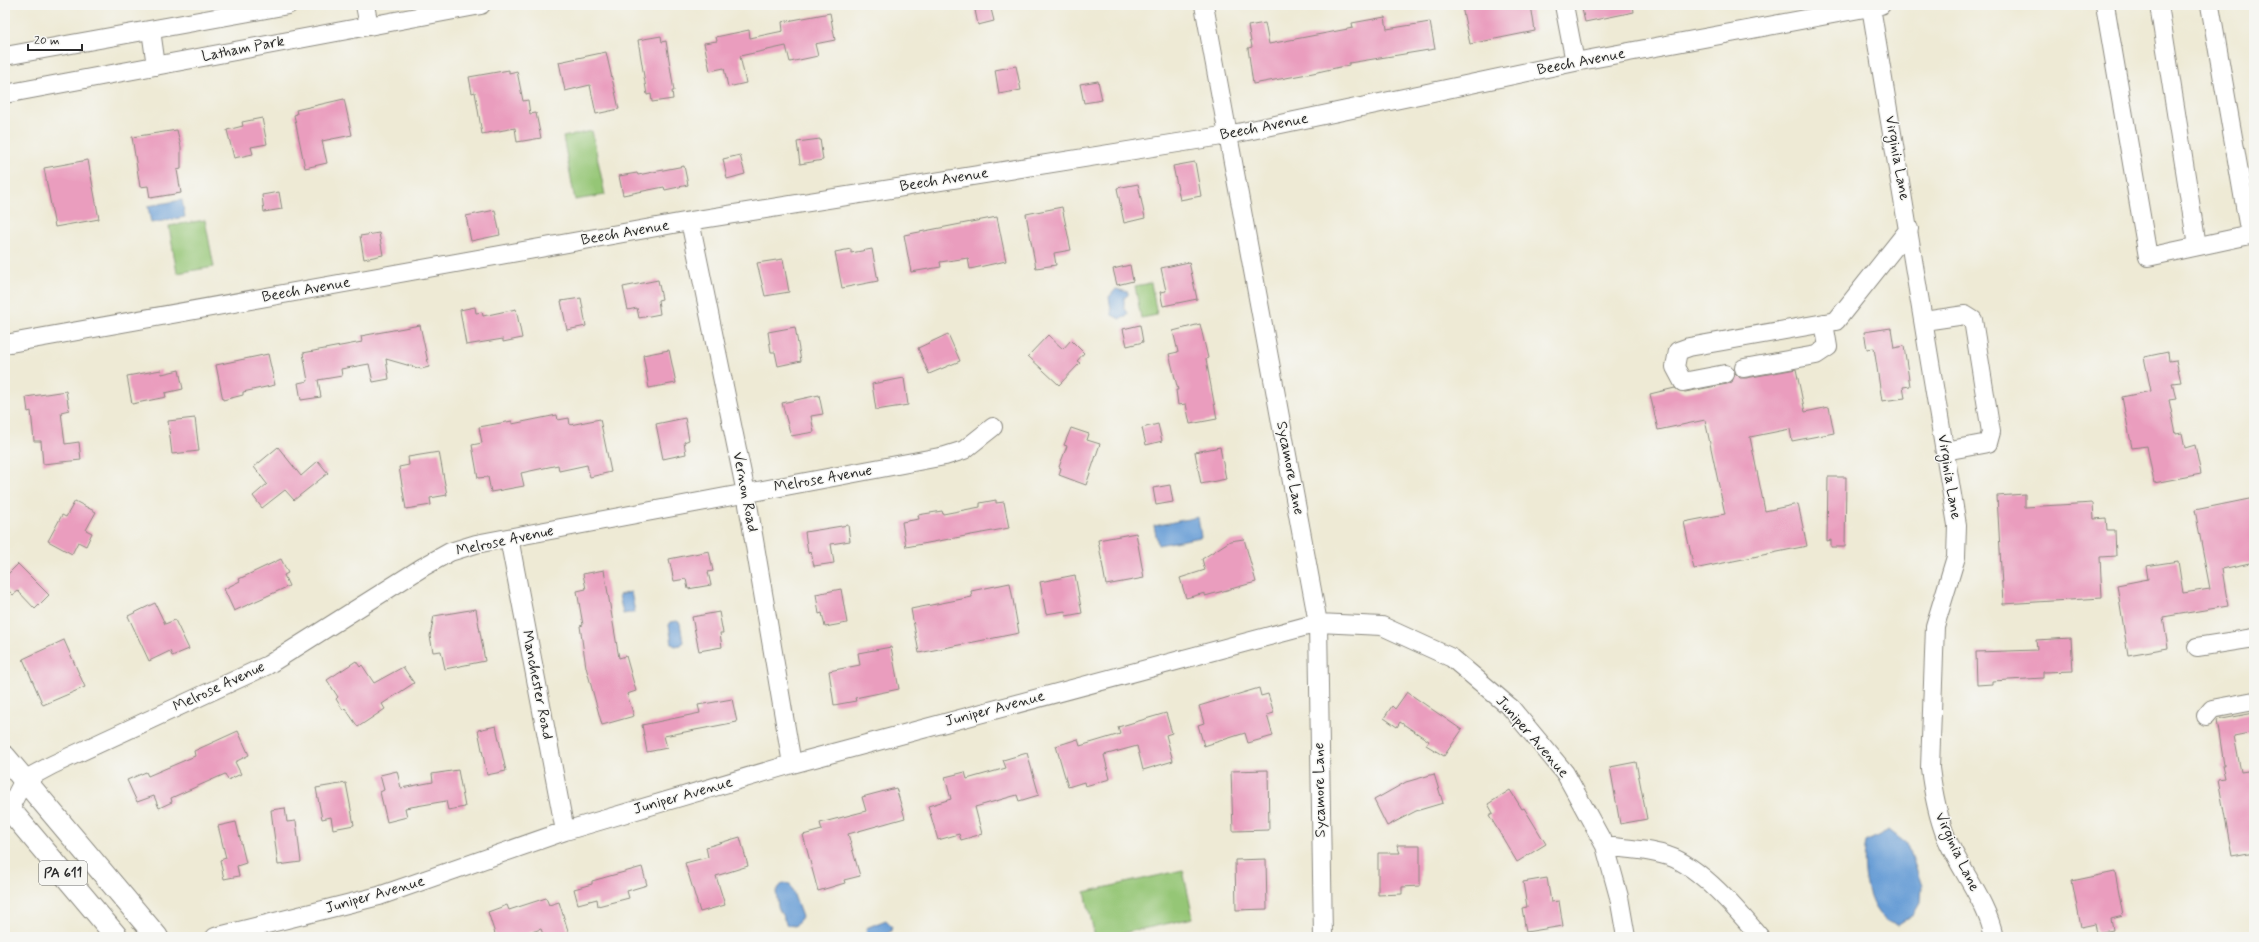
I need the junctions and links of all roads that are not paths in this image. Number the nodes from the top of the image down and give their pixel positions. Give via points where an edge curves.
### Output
1 (288, 5) edge
2 (365, 5) edge
3 (481, 5) edge
4 (1204, 5) edge
5 (1564, 5) edge
6 (2105, 5) edge
7 (2159, 5) edge
8 (2210, 5) edge
9 (1876, 6) edge
10 (369, 26) junction
11 (151, 30) junction
12 (5, 56) edge
13 (1575, 62) junction
14 (156, 66) junction
15 (5, 94) edge
16 (1228, 135) junction
17 (690, 221) junction
18 (1909, 229) junction
19 (2197, 246) junction
20 (1924, 321) junction
21 (1824, 323) junction
22 (5, 344) edge
23 (1744, 368) dead end
24 (1725, 374) dead end
25 (994, 427) dead end
26 (1945, 451) junction
27 (746, 493) junction
28 (509, 538) junction
29 (1318, 623) junction
30 (2254, 638) edge
31 (2197, 648) dead end
32 (2254, 701) edge
33 (2206, 716) dead end
34 (5, 757) edge
35 (792, 764) junction
36 (24, 780) junction
37 (6, 808) edge
38 (565, 831) junction
39 (1605, 846) junction
40 (117, 937) edge
41 (157, 937) edge
42 (215, 937) edge
43 (1323, 937) edge
44 (1626, 937) edge
45 (1760, 937) edge
46 (1994, 937) edge

1 - 11 street
2 - 10 street
3 - 10 street, Latham Park
4 - 16 street, Sycamore Lane
5 - 13 street
6 - 19 street via 2148,257
7 - 19 street
8 - 19 street via 2250,235
9 - 13 street, Beech Avenue
9 - 18 street, Virginia Lane
10 - 14 street, Latham Park
11 - 12 street
11 - 14 street
13 - 16 street, Beech Avenue
14 - 15 street, Latham Park
16 - 17 street, Beech Avenue
16 - 29 street, Sycamore Lane
17 - 22 street, Beech Avenue
17 - 27 street, Vernon Road
18 - 20 street, Virginia Lane
18 - 21 street via 1836,321
20 - 26 street, Virginia Lane
20 - 26 street via 1965,315 1973,320 1990,424 1988,443
21 - 23 street via 1828,347 1816,355
21 - 24 street via 1678,351 1675,367 1683,382
25 - 27 street, Melrose Avenue via 964,450 945,456
26 - 46 street, Virginia Lane via 1957,525 1957,546 1935,626 1930,768 1936,807 1947,838 1990,921
27 - 28 street, Melrose Avenue
27 - 35 street, Vernon Road
28 - 36 street, Melrose Avenue via 450,552 268,665
28 - 38 street, Manchester Road
29 - 35 street, Juniper Avenue
29 - 39 street, Juniper Avenue via 1382,626 1452,658 1511,708 1565,773
29 - 43 street, Sycamore Lane
30 - 31 street
32 - 33 street via 2212,709
34 - 36 highway, PA 611
35 - 38 street, Juniper Avenue
36 - 37 street
36 - 41 highway, PA 611
37 - 40 highway, PA 611
38 - 42 street, Juniper Avenue via 379,896
39 - 44 street, Juniper Avenue via 1620,897
39 - 45 street via 1670,856 1694,871 1729,900

